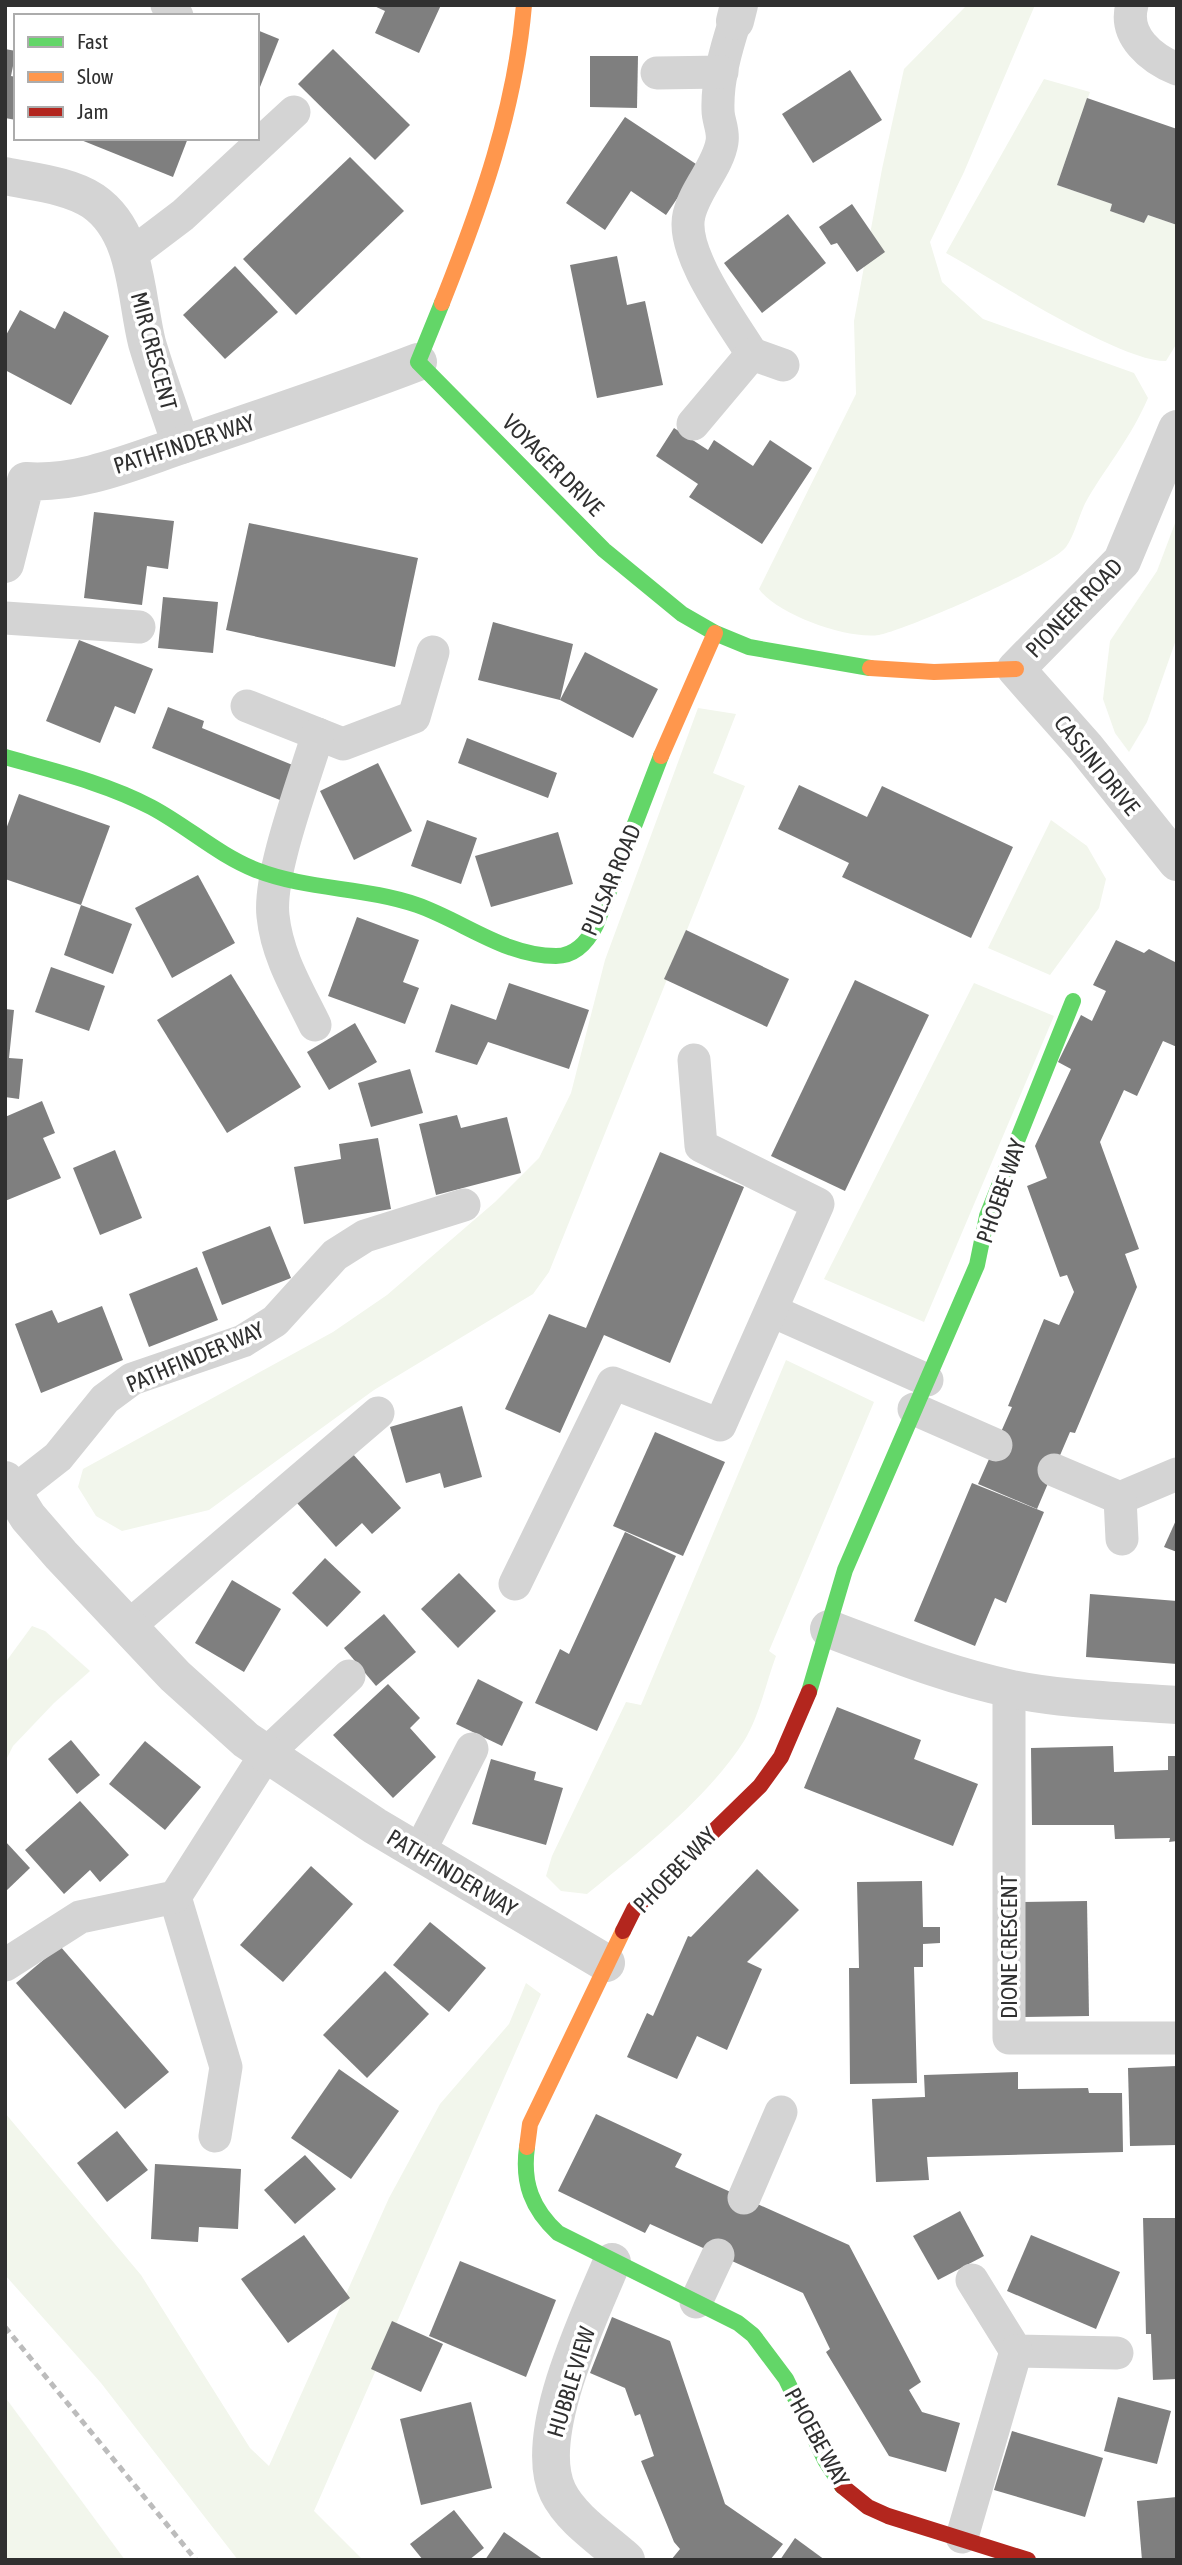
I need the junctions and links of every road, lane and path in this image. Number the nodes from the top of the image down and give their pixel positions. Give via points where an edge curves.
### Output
1 (524, 5) edge
2 (1132, 5) edge
3 (737, 13) edge
4 (1177, 69) edge
5 (722, 72) junction
6 (657, 73) dead end
7 (293, 112) dead end
8 (5, 176) edge
9 (129, 256) junction
10 (752, 354) junction
11 (418, 362) junction
12 (783, 365) dead end
13 (693, 424) dead end
14 (1177, 429) edge
15 (181, 445) junction
16 (16, 478) edge
17 (5, 564) edge
18 (5, 618) edge
19 (139, 627) dead end
20 (715, 633) junction
21 (433, 652) dead end
22 (1016, 668) junction
23 (247, 706) dead end
24 (318, 734) junction
25 (5, 757) edge
26 (1177, 862) edge
27 (276, 877) junction
28 (1073, 1001) dead end
29 (315, 1025) dead end
30 (694, 1060) dead end
31 (464, 1205) dead end
32 (772, 1311) junction
33 (921, 1394) junction
34 (378, 1413) dead end
35 (996, 1445) dead end
36 (1054, 1470) dead end
37 (1177, 1474) edge
38 (9, 1487) edge
39 (1120, 1498) junction
40 (1122, 1539) dead end
41 (514, 1584) dead end
42 (129, 1626) junction
43 (828, 1629) junction
44 (349, 1676) dead end
45 (1009, 1688) junction
46 (1177, 1705) edge
47 (472, 1749) dead end
48 (266, 1754) junction
49 (419, 1852) junction
50 (175, 1897) junction
51 (606, 1964) junction
52 (5, 1965) edge
53 (1177, 2038) edge
54 (781, 2112) dead end
55 (215, 2136) dead end
56 (744, 2198) dead end
57 (718, 2255) dead end
58 (612, 2262) junction
59 (972, 2280) dead end
60 (696, 2302) junction
61 (1016, 2351) junction
62 (1117, 2354) dead end
63 (958, 2548) edge
64 (626, 2560) edge
65 (1028, 2560) edge

1 - 11 street via 508,111 494,162
2 - 4 lane via 1131,26 1143,47
3 - 5 lane
5 - 6 lane
5 - 10 lane via 718,112 722,144 689,214 687,229 691,249
7 - 9 lane via 183,215
8 - 9 street, MIR CRESCENT via 91,200 117,226
9 - 15 street, MIR CRESCENT via 148,344
10 - 12 lane
10 - 13 lane
11 - 15 street, PATHFINDER WAY
11 - 20 street, VOYAGER DRIVE via 604,550 682,614
14 - 22 street, PIONEER ROAD via 1122,561
15 - 16 street, PATHFINDER WAY via 66,480
16 - 17 street, PATHFINDER WAY
18 - 19 lane
20 - 22 street, VOYAGER DRIVE via 748,647 880,668 934,672
20 - 27 street, PULSAR ROAD via 659,760 600,917 590,938 577,949 558,956 529,951 401,900
21 - 24 lane via 414,717 343,744
22 - 26 street, CASSINI DRIVE
23 - 24 lane
24 - 27 lane
25 - 27 street, PULSAR ROAD via 149,806 230,857
27 - 29 lane via 272,913 278,945
28 - 33 street, PHOEBE WAY via 987,1216 977,1265
30 - 32 lane via 701,1146 818,1204
31 - 38 lane, PATHFINDER WAY via 365,1236 335,1255 275,1321 243,1341 132,1379 105,1399 58,1457
32 - 33 lane
32 - 41 lane via 720,1425 613,1383
33 - 35 lane
33 - 43 street, PHOEBE WAY via 845,1570
34 - 42 lane
36 - 39 lane
37 - 39 lane
38 - 42 street, PATHFINDER WAY via 61,1555
39 - 40 lane
42 - 48 street, PATHFINDER WAY via 214,1714
43 - 45 street via 921,1663
43 - 51 street, PHOEBE WAY via 815,1679 770,1774 634,1909
44 - 48 lane
45 - 46 street
45 - 53 lane, DIONE CRESCENT via 1009,2038
47 - 49 lane
48 - 49 street, PATHFINDER WAY
48 - 50 lane
49 - 51 street, PATHFINDER WAY
50 - 52 lane via 80,1917
50 - 55 lane via 226,2067
51 - 58 street, PHOEBE WAY via 530,2124 525,2163 529,2192 547,2225 570,2243
54 - 56 lane
57 - 60 lane
58 - 60 street, PHOEBE WAY
58 - 64 street, HUBBLE VIEW via 559,2403 551,2456 558,2491 567,2506
59 - 61 lane
60 - 63 street, PHOEBE WAY via 738,2323 765,2344 825,2461 850,2495
61 - 62 lane
61 - 63 lane
63 - 65 street, PHOEBE WAY

